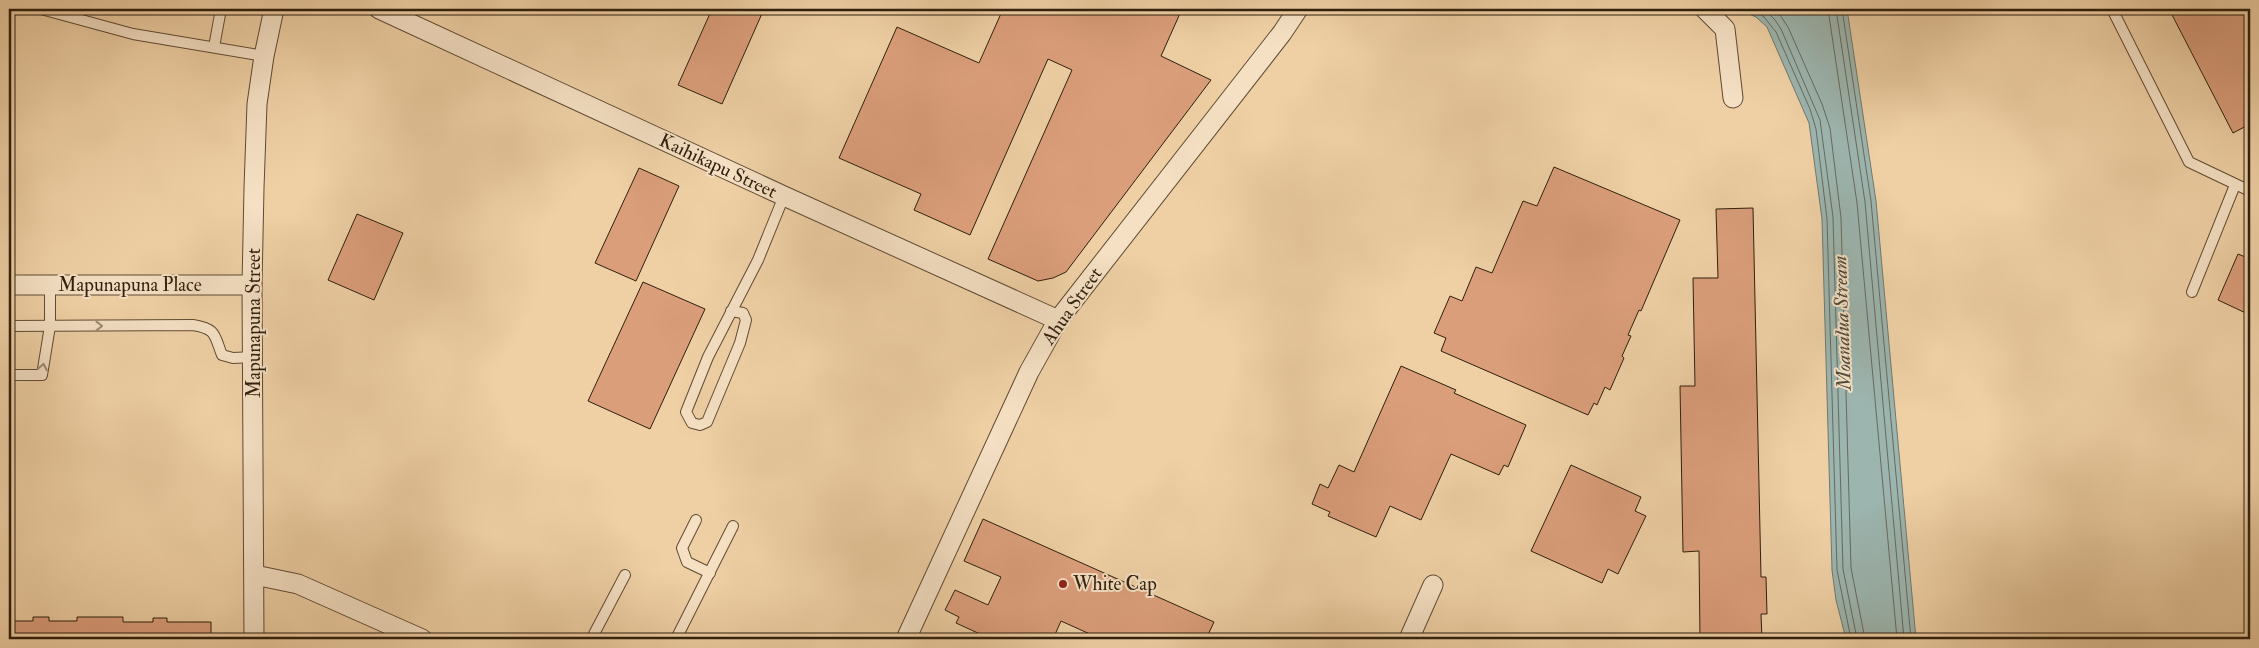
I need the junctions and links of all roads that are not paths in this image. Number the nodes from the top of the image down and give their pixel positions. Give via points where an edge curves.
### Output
1 (41, 9) edge
2 (222, 9) edge
3 (274, 9) edge
4 (379, 9) edge
5 (1298, 9) edge
6 (1705, 9) edge
7 (2112, 9) edge
8 (214, 47) junction
9 (264, 56) junction
10 (1733, 98) dead end
11 (2235, 185) junction
12 (2250, 191) edge
13 (784, 196) junction
14 (9, 285) edge
15 (50, 285) junction
16 (252, 285) junction
17 (2192, 292) dead end
18 (731, 311) junction
19 (1058, 320) junction
20 (9, 326) edge
21 (50, 326) junction
22 (254, 358) junction
23 (9, 375) edge
24 (696, 520) dead end
25 (733, 526) dead end
26 (710, 572) junction
27 (255, 575) junction
28 (625, 575) dead end
29 (1433, 585) dead end
30 (254, 639) edge
31 (422, 639) edge
32 (597, 639) edge
33 (676, 639) edge
34 (906, 639) edge
35 (1409, 639) edge

1 - 8 lane via 133,34
2 - 8 lane
3 - 9 street, Mapunapuna Street
4 - 13 street, Kaihikapu Street
5 - 19 street, Ahua Street
6 - 10 street via 1726,29
7 - 11 lane via 2189,162
8 - 9 lane
9 - 16 street, Mapunapuna Street via 257,104
11 - 12 lane
11 - 17 lane
13 - 18 lane via 758,260
13 - 19 street, Kaihikapu Street
14 - 15 street, Mapunapuna Place
15 - 16 street, Mapunapuna Place
15 - 21 lane
16 - 22 street, Mapunapuna Street
18 - 18 lane via 686,412 692,423 700,425 707,422 740,343 746,320 743,313
19 - 34 street, Ahua Street via 1029,372
20 - 21 lane
21 -> 22 lane via 193,325 208,328 216,335 222,355
23 -> 21 lane via 42,375
22 - 27 street, Mapunapuna Street
24 - 26 lane via 682,548 687,562
25 - 26 lane
26 - 33 lane
27 - 30 street, Mapunapuna Street
27 - 31 street via 298,584
28 - 32 lane via 594,634
29 - 35 street

